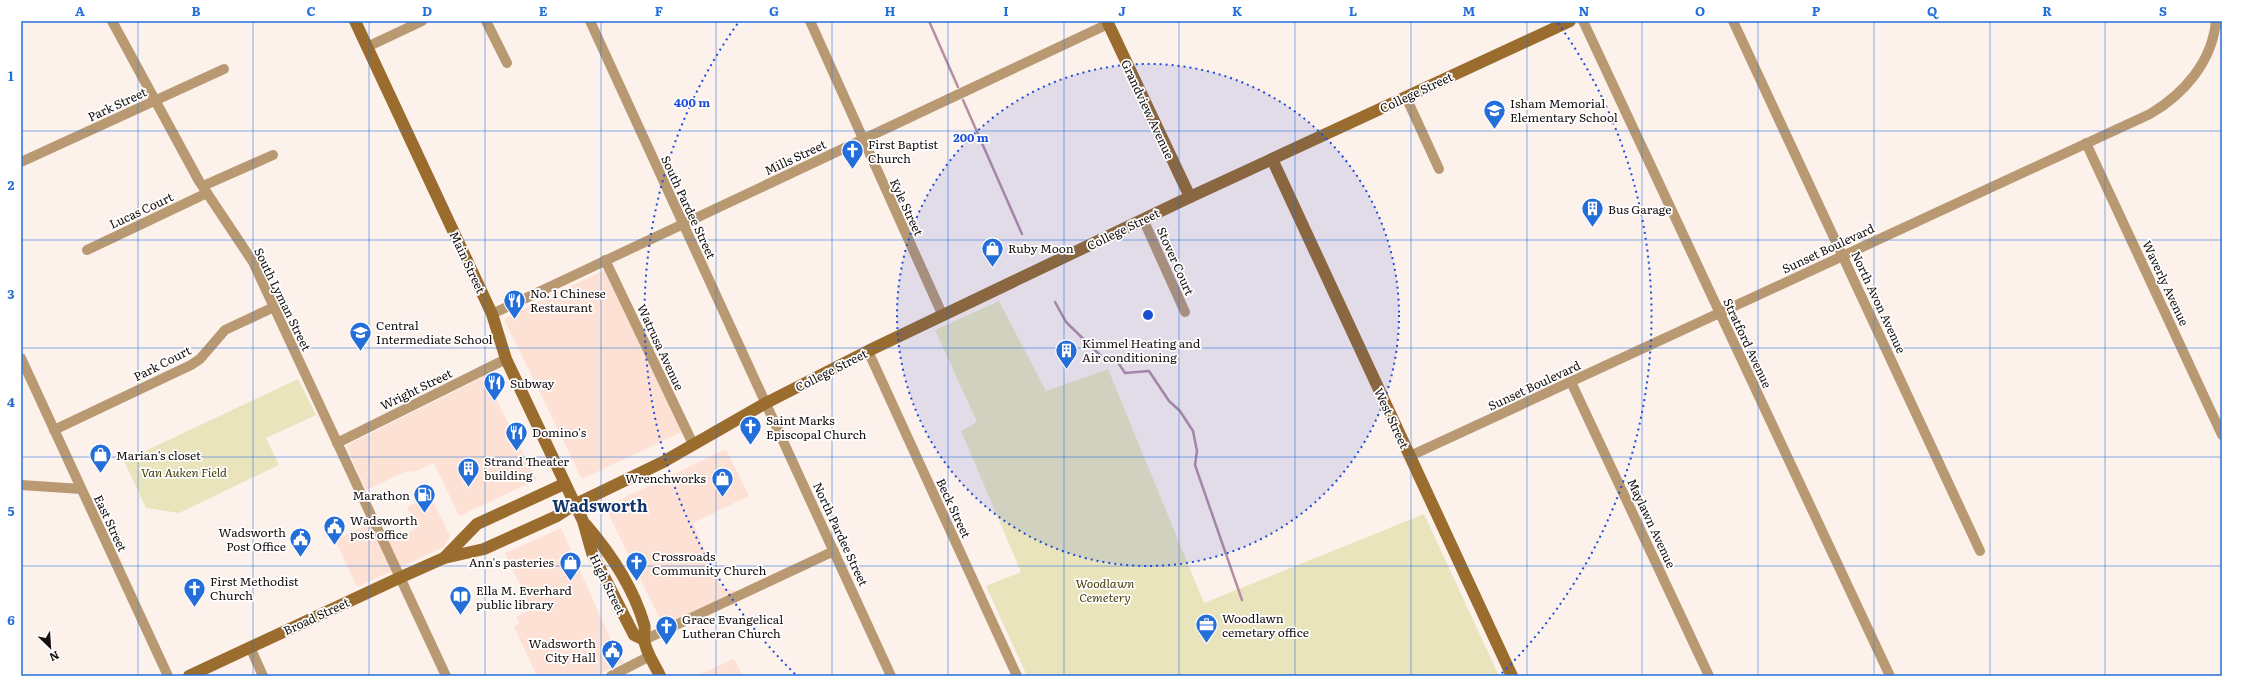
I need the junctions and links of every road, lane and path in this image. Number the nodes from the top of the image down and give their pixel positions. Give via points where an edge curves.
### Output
1 (112, 21) edge
2 (355, 21) edge
3 (422, 21) edge
4 (486, 21) edge
5 (590, 21) edge
6 (810, 21) edge
7 (1570, 21) edge
8 (1583, 21) edge
9 (1733, 21) edge
10 (2216, 21) edge
11 (1107, 22) edge
12 (367, 47) junction
13 (506, 63) dead end
14 (224, 69) dead end
15 (1406, 97) junction
16 (156, 101) junction
17 (862, 140) junction
18 (2086, 143) junction
19 (273, 155) dead end
20 (1272, 159) junction
21 (21, 162) edge
22 (1439, 169) dead end
23 (205, 190) junction
24 (1190, 197) junction
25 (1144, 219) junction
26 (682, 224) junction
27 (87, 250) dead end
28 (1842, 256) junction
29 (605, 260) junction
30 (274, 307) junction
31 (1185, 312) dead end
32 (492, 314) junction
33 (1720, 314) junction
34 (943, 316) junction
35 (868, 351) junction
36 (21, 358) edge
37 (506, 359) junction
38 (1572, 382) junction
39 (766, 403) junction
40 (54, 430) junction
41 (2222, 435) edge
42 (337, 443) junction
43 (693, 444) junction
44 (1410, 456) junction
45 (564, 484) junction
46 (21, 485) edge
47 (81, 489) junction
48 (574, 505) junction
49 (583, 521) junction
50 (465, 535) junction
51 (834, 551) junction
52 (1980, 551) dead end
53 (475, 552) junction
54 (444, 558) junction
55 (399, 578) junction
56 (644, 640) junction
57 (250, 647) junction
58 (650, 656) junction
59 (168, 676) edge
60 (189, 676) edge
61 (263, 676) edge
62 (446, 676) edge
63 (611, 676) edge
64 (660, 676) edge
65 (891, 676) edge
66 (1017, 676) edge
67 (1512, 676) edge
68 (1709, 676) edge
69 (1890, 676) edge

1 - 16 street, South Lyman Street
2 - 12 main road, Main Street
3 - 12 street
4 - 13 street
5 - 26 street, South Pardee Street
6 - 17 street, Kyle Street
7 - 15 main road, College Street
8 - 33 street, Stratford Avenue
9 - 28 street, North Avon Avenue
10 - 18 street, Sunset Boulevard via 2205,59 2196,74 2173,99 2150,114
11 - 17 street, Mills Street
11 - 24 main road, Grandview Avenue
12 - 32 main road, Main Street
14 - 16 street, Park Street
15 - 20 main road, College Street
15 - 22 street
16 - 21 street, Park Street
16 - 23 street, South Lyman Street
17 - 26 street, Mills Street
17 - 34 street, Kyle Street
18 - 28 street, Sunset Boulevard
18 - 41 street, Waverly Avenue
19 - 23 street, Lucas Court
20 - 24 main road, College Street
20 - 44 main road, West Street
23 - 27 street, Lucas Court
23 - 30 street, South Lyman Street via 252,262
24 - 25 main road, College Street
25 - 31 street, Stover Court
25 - 34 main road, College Street
26 - 29 street, Mills Street
26 - 39 street, South Pardee Street
28 - 33 street, Sunset Boulevard
28 - 52 street, North Avon Avenue
29 - 32 street, Mills Street
29 - 43 street, Watrusa Avenue
30 - 40 street, Park Court via 225,330 200,359 191,365
30 - 42 street, South Lyman Street
32 - 37 main road, Main Street
33 - 38 street, Sunset Boulevard
33 - 69 street, Stratford Avenue
34 - 35 main road, College Street
35 - 39 main road, College Street
35 - 66 street, Beck Street
36 - 40 street, East Street
37 - 42 street, Wright Street
37 - 45 main road, Main Street
38 - 44 street, Sunset Boulevard
38 - 68 street, Maylawn Avenue
39 - 43 main road, College Street
39 - 51 street, North Pardee Street
40 - 47 street, East Street
42 - 55 street, South Lyman Street
43 - 48 main road, College Street via 663,462
44 - 67 main road, West Street
45 - 48 main road, Main Street
45 - 50 main road, Broad Street via 483,521
46 - 47 street
47 - 59 street, East Street
48 - 49 main road, High Street
48 - 53 main road, Broad Street via 557,516
49 - 56 main road, High Street via 592,553 630,628 634,635
49 - 56 main road, High Street via 626,581 645,626
50 - 53 main road via 466,545
50 - 54 main road, Broad Street
51 - 56 street
51 - 65 street, North Pardee Street
53 - 54 main road, Broad Street
54 - 55 main road, Broad Street
55 - 57 main road, Broad Street
55 - 62 street, South Lyman Street
56 - 58 main road, High Street
57 - 60 main road, Broad Street
57 - 61 street
58 - 63 street
58 - 64 main road, High Street

